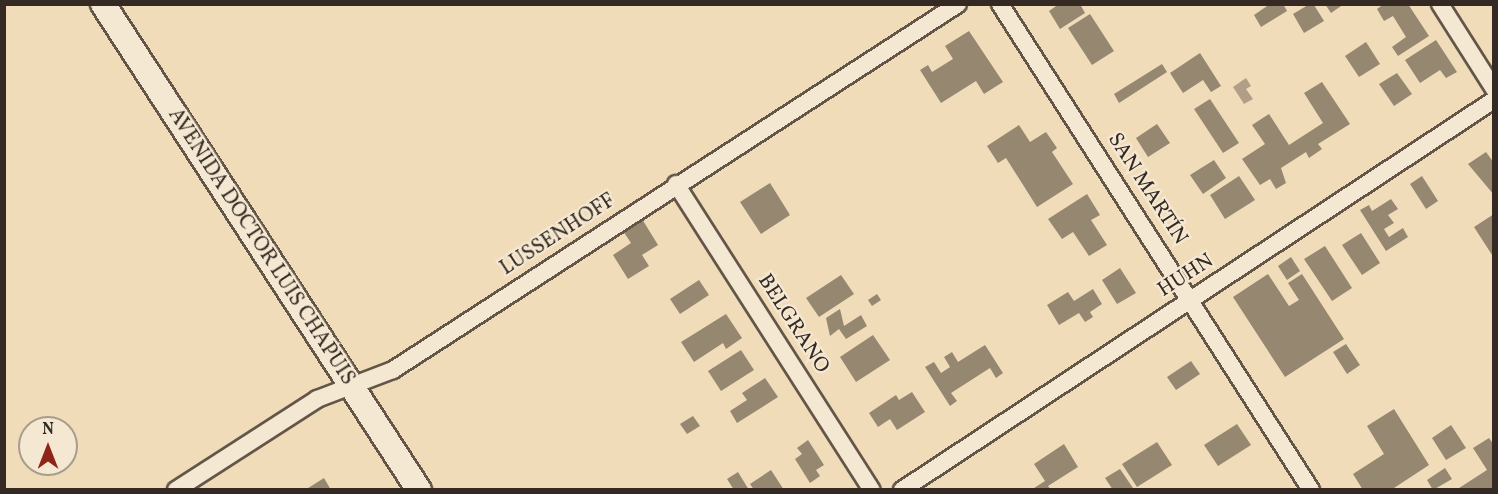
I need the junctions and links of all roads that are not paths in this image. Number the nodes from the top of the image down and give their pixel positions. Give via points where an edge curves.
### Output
1 (103, 4) edge
2 (957, 4) edge
3 (1000, 4) edge
4 (1440, 4) edge
5 (1494, 89) edge
6 (1494, 100) edge
7 (676, 184) junction
8 (1192, 300) junction
9 (353, 388) junction
10 (176, 489) edge
11 (419, 489) edge
12 (872, 489) edge
13 (902, 489) edge
14 (1311, 489) edge

1 - 9 main road, AVENIDA DOCTOR LUIS CHAPUIS
2 - 7 street, LUSSENHOFF
3 - 8 street, SAN MARTÍN
4 - 5 street
6 - 8 street, HUHN
7 - 9 street, LUSSENHOFF via 393,370
7 - 12 street, BELGRANO
8 - 13 street, HUHN
8 - 14 street, SAN MARTÍN
9 - 10 street, LUSSENHOFF via 317,399
9 - 11 main road, AVENIDA DOCTOR LUIS CHAPUIS

